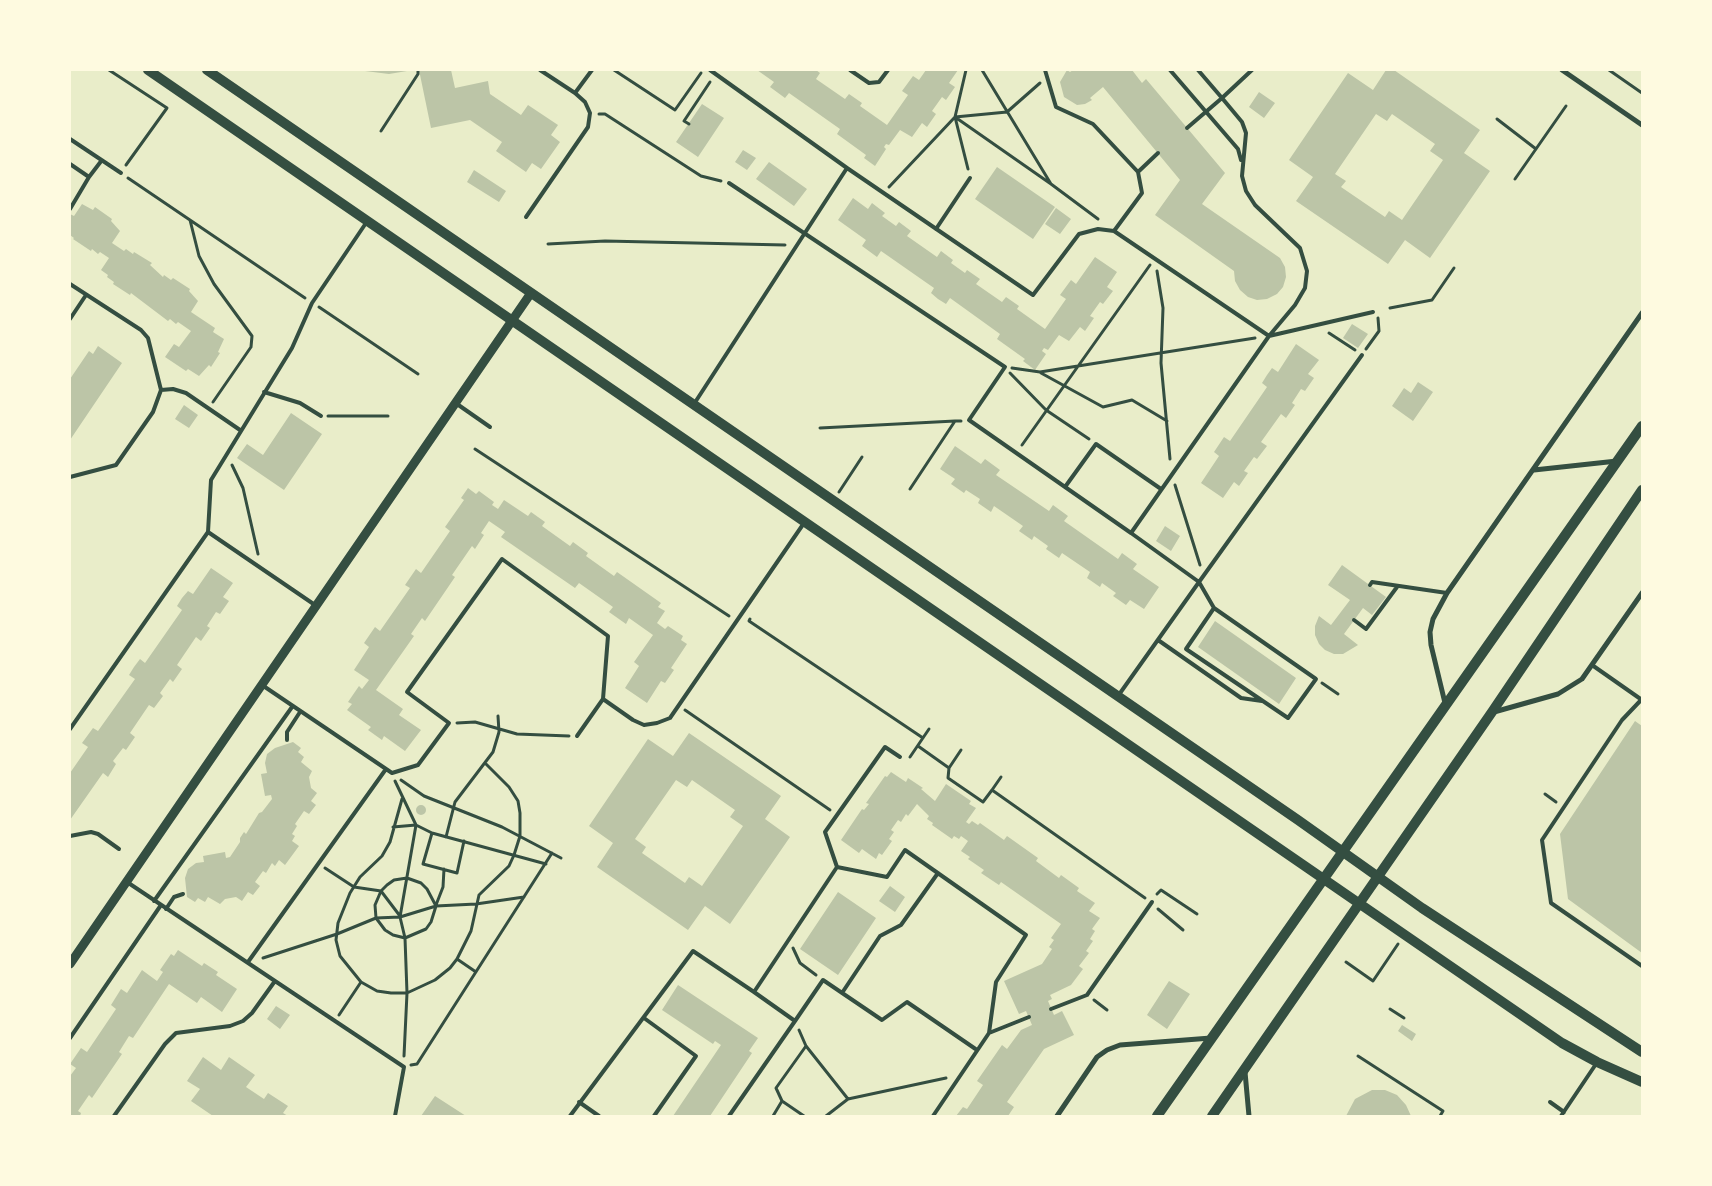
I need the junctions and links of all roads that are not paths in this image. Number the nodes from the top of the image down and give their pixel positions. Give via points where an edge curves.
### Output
1 (148, 70) edge
2 (207, 70) edge
3 (540, 70) edge
4 (592, 70) edge
5 (710, 70) edge
6 (850, 70) edge
7 (888, 70) edge
8 (1045, 70) edge
9 (1170, 70) edge
10 (1198, 70) edge
11 (1252, 70) edge
12 (1562, 70) edge
13 (575, 93) junction
14 (1222, 98) junction
15 (1206, 112) junction
16 (1642, 125) edge
17 (1187, 128) dead end
18 (70, 139) edge
19 (1158, 154) dead end
20 (102, 160) junction
21 (1242, 162) junction
22 (70, 164) edge
23 (847, 168) junction
24 (1138, 172) junction
25 (121, 173) road end
26 (89, 178) junction
27 (970, 178) road end
28 (730, 183) road end
29 (70, 209) edge
30 (526, 217) dead end
31 (367, 221) junction
32 (936, 229) junction
33 (804, 232) junction
34 (1114, 232) junction
35 (70, 284) edge
36 (531, 293) junction
37 (86, 295) junction
38 (1373, 312) road end
39 (1642, 313) edge
40 (70, 318) edge
41 (512, 320) junction
42 (1268, 336) junction
43 (1362, 355) road end
44 (161, 390) junction
45 (264, 392) junction
46 (456, 404) junction
47 (694, 405) junction
48 (321, 416) road end
49 (1642, 426) edge
50 (490, 427) dead end
51 (240, 430) junction
52 (1618, 461) junction
53 (1534, 470) junction
54 (70, 477) edge
55 (1065, 487) junction
56 (1162, 489) junction
57 (1642, 490) edge
58 (805, 521) junction
59 (208, 532) junction
60 (1131, 533) junction
61 (1198, 582) junction
62 (1370, 585) dead end
63 (1397, 587) junction
64 (1447, 593) junction
65 (1642, 593) edge
66 (316, 606) junction
67 (1214, 608) junction
68 (1354, 620) dead end
69 (1158, 640) junction
70 (1592, 665) junction
71 (262, 686) junction
72 (1118, 696) junction
73 (603, 699) junction
74 (1641, 699) edge
75 (1264, 702) junction
76 (1445, 703) junction
77 (292, 707) junction
78 (300, 712) junction
79 (1492, 712) junction
80 (70, 728) edge
81 (577, 736) road end
82 (287, 740) dead end
83 (900, 757) road end
84 (386, 769) junction
85 (70, 836) edge
86 (119, 849) dead end
87 (1342, 851) junction
88 (837, 867) junction
89 (938, 873) junction
90 (1378, 876) junction
91 (1323, 878) junction
92 (127, 882) junction
93 (183, 894) dead end
94 (154, 901) junction
95 (1152, 902) road end
96 (1360, 903) junction
97 (161, 905) junction
98 (166, 909) junction
99 (248, 962) junction
100 (70, 964) edge
101 (1642, 966) edge
102 (275, 980) junction
103 (754, 992) junction
104 (842, 993) junction
105 (1051, 1009) dead end
106 (644, 1018) junction
107 (1029, 1018) dead end
108 (795, 1021) junction
109 (990, 1033) junction
110 (70, 1038) edge
111 (1212, 1038) junction
112 (977, 1050) junction
113 (1642, 1052) edge
114 (1597, 1062) junction
115 (1245, 1069) junction
116 (1642, 1082) edge
117 (579, 1102) junction
118 (1550, 1102) dead end
119 (1563, 1114) edge
120 (114, 1116) edge
121 (395, 1116) edge
122 (570, 1116) edge
123 (599, 1116) edge
124 (654, 1116) edge
125 (730, 1116) edge
126 (933, 1116) edge
127 (1057, 1116) edge
128 (1157, 1116) edge
129 (1212, 1116) edge
130 (1249, 1116) edge

1 - 31 main road
2 - 36 main road
3 - 13 lane
4 - 13 lane
5 - 23 lane
6 - 7 lane via 868,83 879,82
8 - 24 lane via 1056,107 1093,124
9 - 15 lane
10 - 14 lane
11 - 14 lane
12 - 16 street
13 - 30 lane via 585,102 590,113 588,127
14 - 15 lane
14 - 21 lane via 1242,122 1246,133
15 - 17 lane
15 - 21 lane via 1238,149
18 - 20 lane
19 - 24 lane
20 - 25 lane
20 - 26 lane
21 - 42 lane via 1246,191 1255,205 1300,248 1307,271 1305,288 1295,305
22 - 26 lane
23 - 32 lane
23 - 33 lane
24 - 34 lane via 1142,193
26 - 29 lane
27 - 32 lane
28 - 33 lane
31 - 41 main road
31 - 45 lane via 312,303 292,348
32 - 34 lane via 1033,295 1079,234 1098,229
33 - 47 lane
33 - 55 lane via 1006,367 970,420
34 - 42 lane
35 - 37 lane
36 - 41 street
36 - 47 main road
37 - 40 lane
37 - 44 lane via 148,338
38 - 42 lane
39 - 53 street
41 - 46 street
41 - 58 main road
42 - 56 lane
43 - 61 lane
44 - 51 lane via 186,393
44 - 54 lane via 153,412 116,465
45 - 48 lane via 300,403
45 - 51 lane
46 - 50 lane
46 - 66 street
47 - 72 main road
49 - 52 main road
51 - 59 lane via 211,480
52 - 53 street
52 - 76 main road
53 - 64 street
55 - 56 lane via 1096,444
55 - 60 lane
56 - 60 lane
57 - 79 main road
58 - 73 lane via 670,718 644,724
58 - 91 main road
59 - 66 lane
59 - 80 lane
60 - 61 lane
61 - 67 lane
61 - 69 lane
62 - 63 lane via 1372,582
63 - 64 lane
63 - 68 lane via 1366,630
64 - 76 street via 1430,632
65 - 70 street
66 - 71 street
67 - 75 lane via 1186,649
67 - 75 lane via 1316,679 1288,718
69 - 72 lane
69 - 75 lane via 1241,698
70 - 74 lane
70 - 79 street via 1582,679 1558,694
71 - 77 lane
71 - 92 street
72 - 87 main road
73 - 81 lane
73 - 84 lane via 608,636 502,559 407,692 449,723 418,765 392,773
74 - 101 lane via 1622,720 1542,840 1552,903
76 - 87 main road
77 - 78 lane
77 - 94 lane
78 - 82 lane via 287,732
78 - 84 lane
79 - 90 main road
83 - 88 lane via 885,747 825,832
84 - 99 lane
85 - 86 lane via 90,832 98,834
87 - 90 main road
87 - 91 main road
88 - 89 lane via 887,877 905,850
88 - 103 lane
89 - 104 lane via 901,925 880,936
89 - 109 lane via 1026,935 996,982
90 - 96 main road
90 - 113 main road
91 - 96 main road
91 - 111 main road
92 - 94 lane
92 - 100 street
93 - 98 lane via 174,897
94 - 97 lane
95 - 105 lane via 1087,995
96 - 114 main road via 1562,1043
96 - 115 main road
97 - 98 lane
97 - 110 lane
98 - 99 lane
99 - 102 lane
102 - 120 lane via 243,1021 230,1026 176,1033
102 - 121 lane via 404,1067
103 - 106 lane via 693,951
103 - 108 lane
104 - 108 lane via 823,980
104 - 112 lane via 882,1020 907,1002
106 - 117 lane
106 - 124 lane via 696,1056
107 - 109 lane
108 - 125 lane
109 - 112 lane
111 - 127 street via 1145,1042 1107,1050 1097,1057
111 - 128 main road
112 - 126 lane
114 - 116 main road
114 - 119 lane
115 - 129 main road
115 - 130 street
117 - 122 lane
117 - 123 lane
118 - 119 lane

